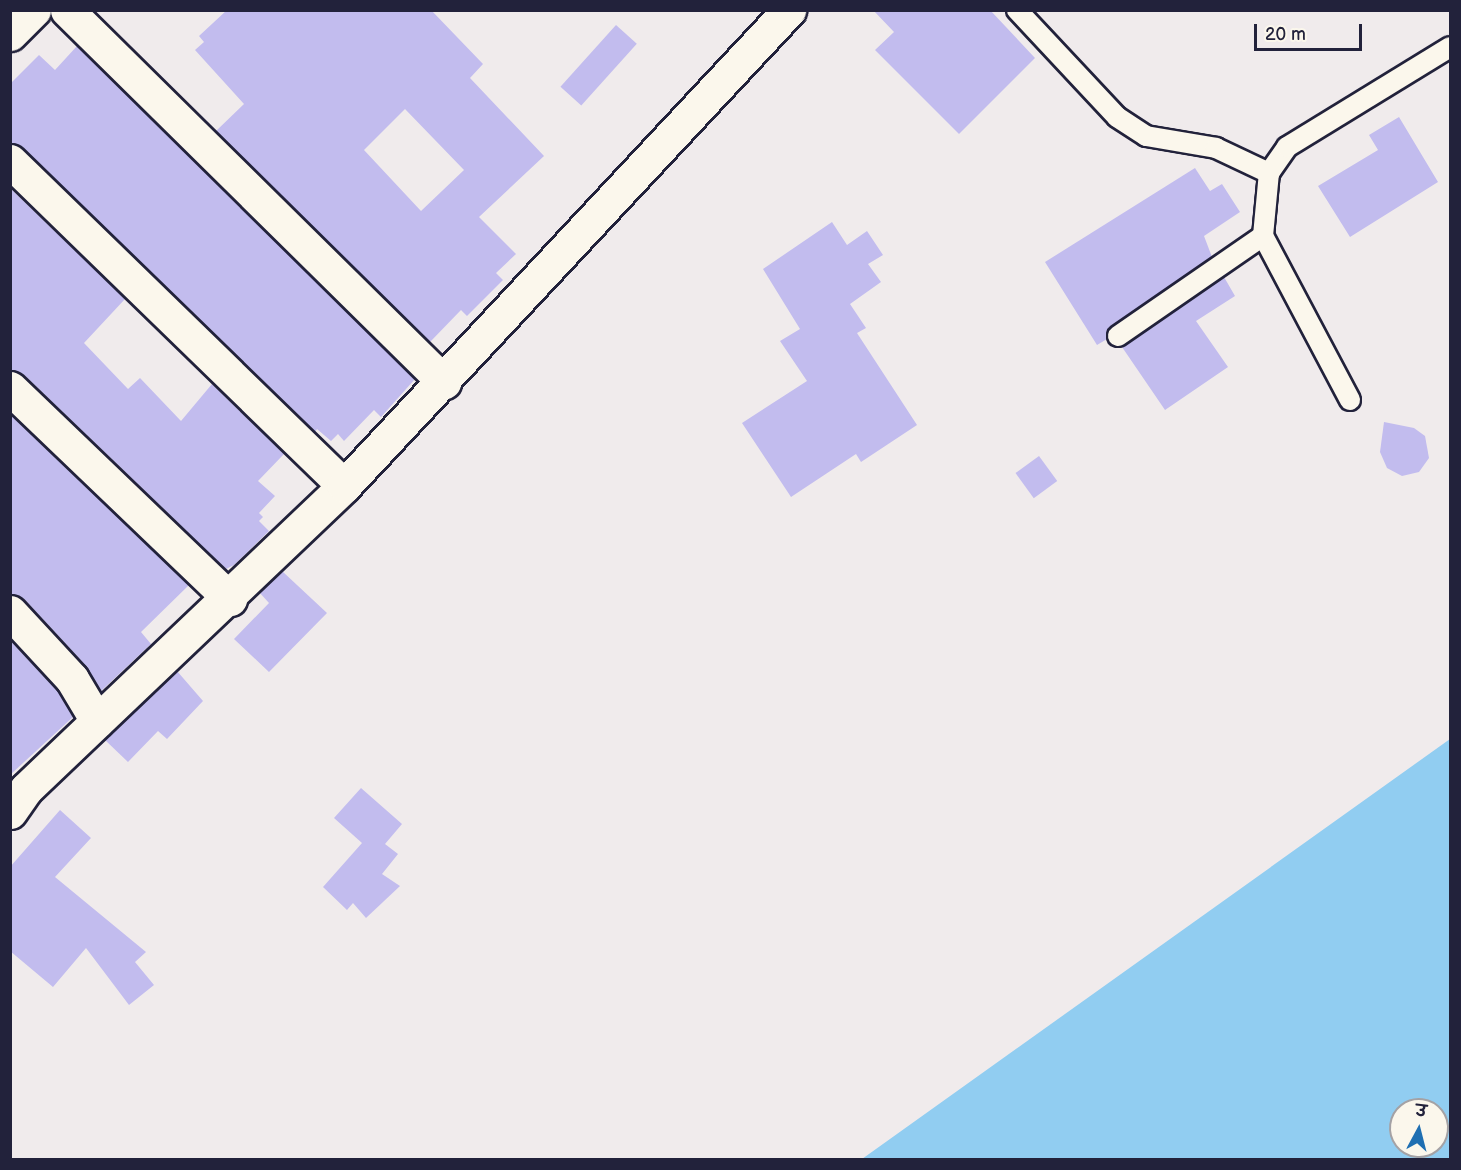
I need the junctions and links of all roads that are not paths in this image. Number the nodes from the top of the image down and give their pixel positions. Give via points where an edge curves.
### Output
1 (34, 10) edge
2 (68, 10) edge
3 (789, 10) edge
4 (1017, 10) edge
5 (10, 34) edge
6 (1448, 54) edge
7 (10, 161) edge
8 (1269, 173) junction
9 (1263, 237) junction
10 (1119, 336) dead end
11 (444, 382) junction
12 (10, 388) edge
13 (1350, 400) dead end
14 (344, 486) junction
15 (230, 598) junction
16 (10, 612) edge
17 (97, 721) junction
18 (10, 812) edge

1 - 5 street
2 - 11 street
3 - 11 street
4 - 8 lane via 1117,117 1146,136 1216,148
6 - 8 lane via 1287,147
7 - 14 street
8 - 9 lane
9 - 10 lane
9 - 13 lane
11 - 14 street
12 - 15 street
14 - 15 street
15 - 17 street
16 - 17 street via 72,679
17 - 18 street via 26,789

